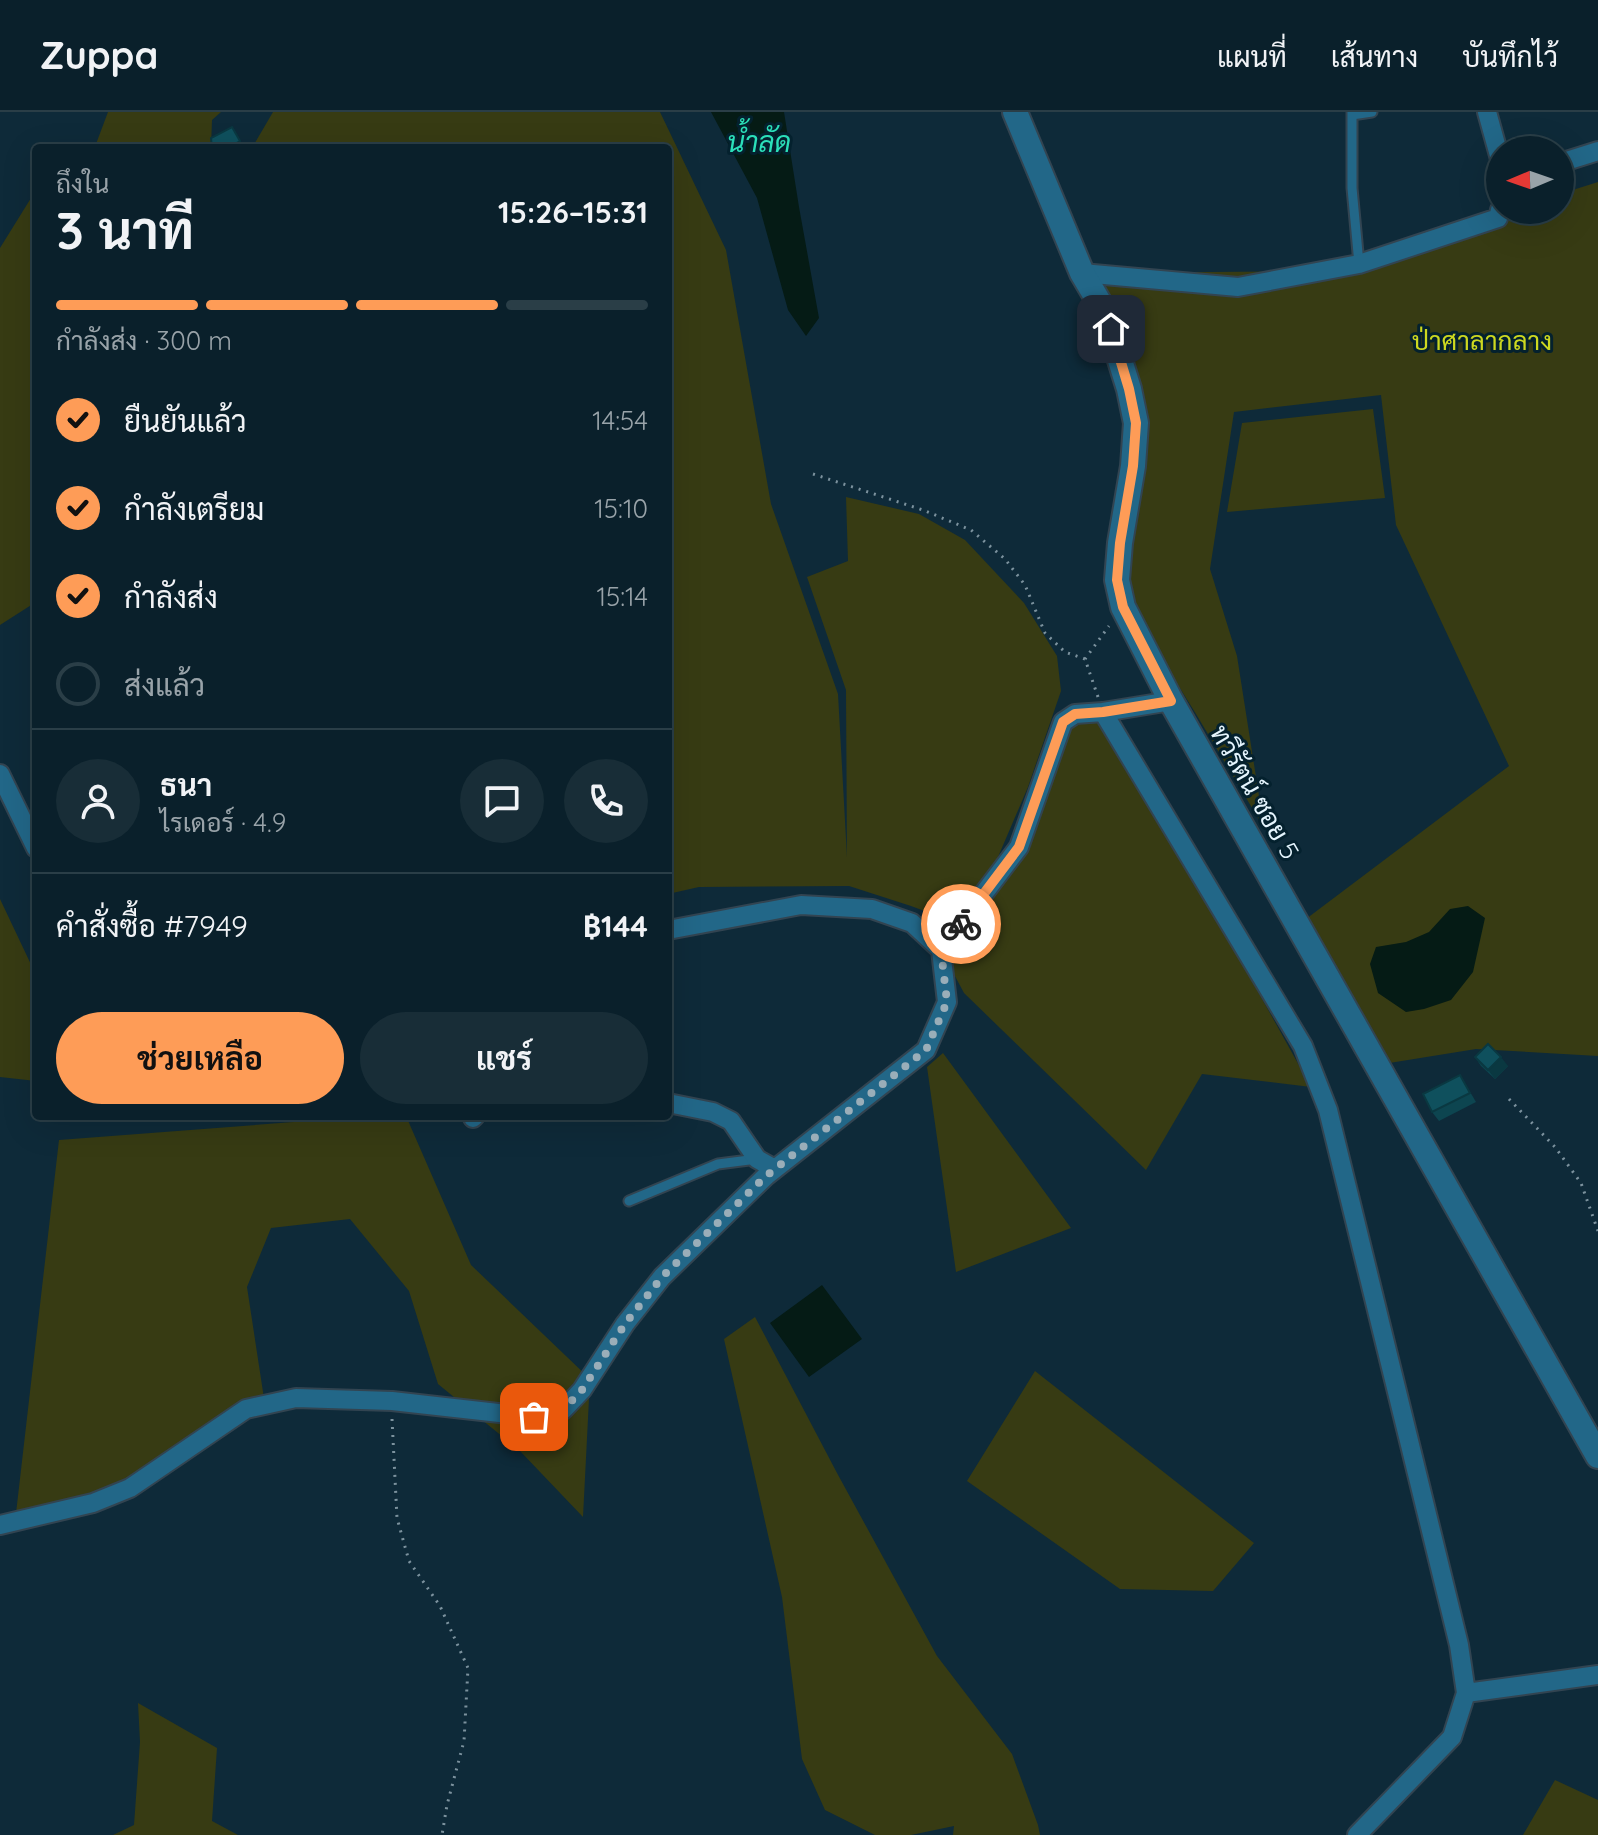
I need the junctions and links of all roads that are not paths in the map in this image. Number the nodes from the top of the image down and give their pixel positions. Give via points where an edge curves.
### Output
1 (1015, 112) edge
2 (1372, 112) edge
3 (1487, 112) edge
4 (1352, 114) edge
5 (1494, 136) edge
6 (1598, 151) edge
7 (1574, 159) edge
8 (1486, 222) edge
9 (1359, 264) junction
10 (1082, 273) junction
11 (1171, 701) junction
12 (1103, 712) junction
13 (0, 774) edge
14 (32, 840) edge
15 (672, 929) edge
16 (941, 950) junction
17 (672, 1104) edge
18 (757, 1159) junction
19 (775, 1169) junction
20 (629, 1201) dead end
21 (1598, 1456) edge
22 (0, 1525) edge
23 (1598, 1675) edge
24 (1466, 1693) junction
25 (1357, 1835) edge

1 - 10 street, ทวีรัตน์ ซอย 5
2 - 4 lane
3 - 5 street
4 - 9 lane
6 - 7 street
8 - 9 street
9 - 10 street via 1238,287
10 - 11 street, ทวีรัตน์ ซอย 5 via 1105,312 1136,423 1117,580 1123,607
11 - 12 street
11 - 21 street, ทวีรัตน์ ซอย 5
12 - 16 street via 1075,714 1063,722 1019,847
12 - 24 street via 1303,1046 1328,1110 1459,1645
13 - 14 street
15 - 16 street via 801,905 872,909 912,923
16 - 19 street via 947,1002 926,1050
17 - 18 street via 731,1121
18 - 19 street
18 - 20 lane via 718,1164
19 - 22 street via 662,1277 563,1410 534,1417 392,1401 296,1398 246,1409 130,1488 93,1503
23 - 24 street
24 - 25 street via 1452,1737

